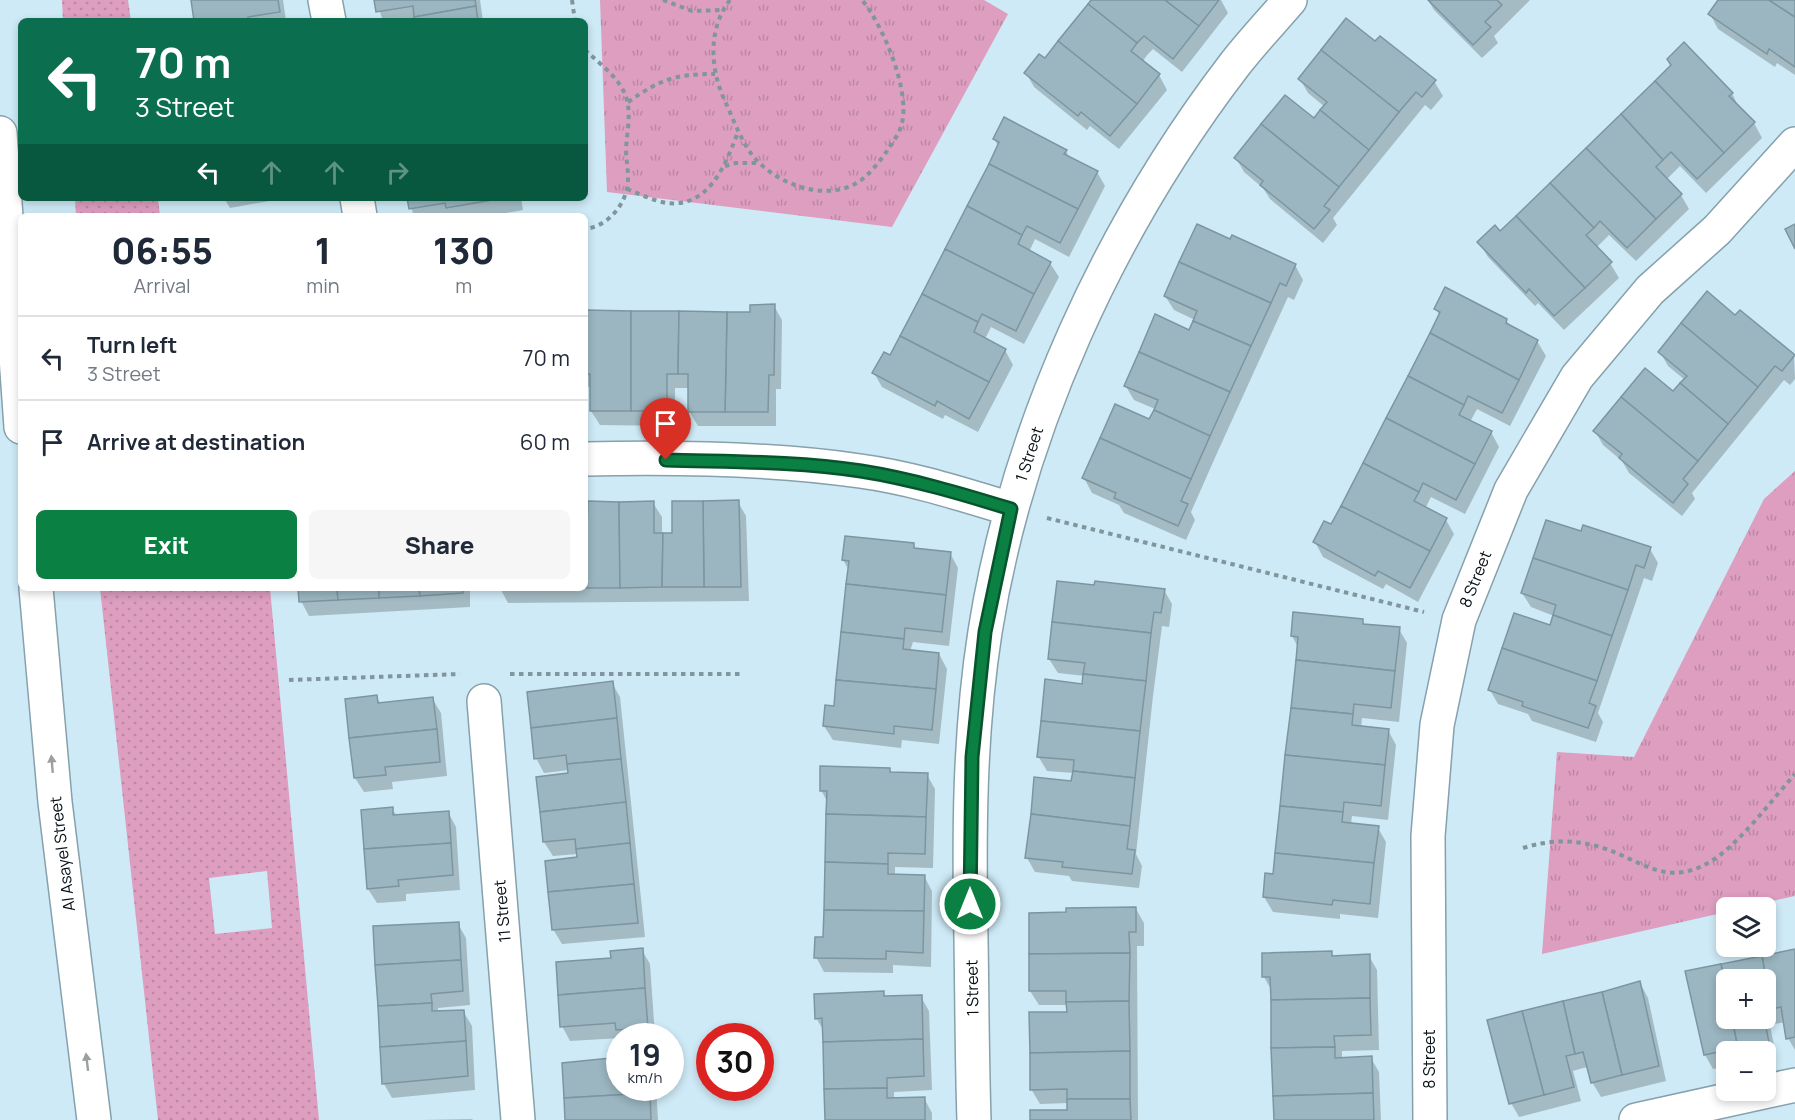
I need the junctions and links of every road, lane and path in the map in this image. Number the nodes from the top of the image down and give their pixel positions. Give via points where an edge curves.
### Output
1 (325, 0) edge
2 (572, 0) edge
3 (663, 0) edge
4 (730, 0) edge
5 (862, 0) edge
6 (1290, 0) edge
7 (722, 10) junction
8 (328, 18) edge
9 (574, 18) edge
10 (588, 53) edge
11 (716, 75) junction
12 (628, 103) junction
13 (739, 131) junction
14 (0, 134) edge
15 (1795, 144) edge
16 (760, 164) junction
17 (724, 166) junction
18 (627, 189) junction
19 (588, 229) edge
20 (18, 385) edge
21 (588, 459) edge
22 (1011, 509) junction
23 (36, 591) edge
24 (1459, 620) junction
25 (462, 674) dead end
26 (507, 674) dead end
27 (743, 674) dead end
28 (289, 680) dead end
29 (484, 701) dead end
30 (1795, 774) edge
31 (1523, 848) dead end
32 (1795, 1085) edge
33 (94, 1120) edge
34 (518, 1120) edge
35 (975, 1120) edge
36 (1430, 1120) edge
37 (1636, 1120) edge

1 - 8 street
2 - 9 path
3 - 7 path via 692,11
4 - 7 path
5 - 16 path via 878,24 896,69 903,123 894,140 877,164 855,184 832,189 808,189 786,182
6 - 22 street, 1 Street via 1236,63 1191,126 1093,293 1047,400
7 - 11 path via 714,38
10 - 12 path via 619,83
11 - 12 path via 666,78
11 - 13 path
12 - 18 path
13 - 16 path
13 - 17 path
14 - 20 street
15 - 24 street, 8 Street via 1717,230 1650,290 1577,377 1511,490
16 - 17 path
17 - 18 path via 709,188 682,202 667,203
18 - 19 path via 613,215
21 - 22 street via 782,463 861,471 934,486
22 - 24 path
22 - 35 street, 1 Street via 985,632 972,757 970,883
33 -> 23 street, Al Asayel Street via 56,802
24 - 36 street, 8 Street via 1437,725 1428,836
25 - 28 path
26 - 27 path
29 - 34 street, 11 Street
30 - 31 path via 1728,847 1701,866 1685,871 1652,870 1603,848 1563,840
32 - 37 street

